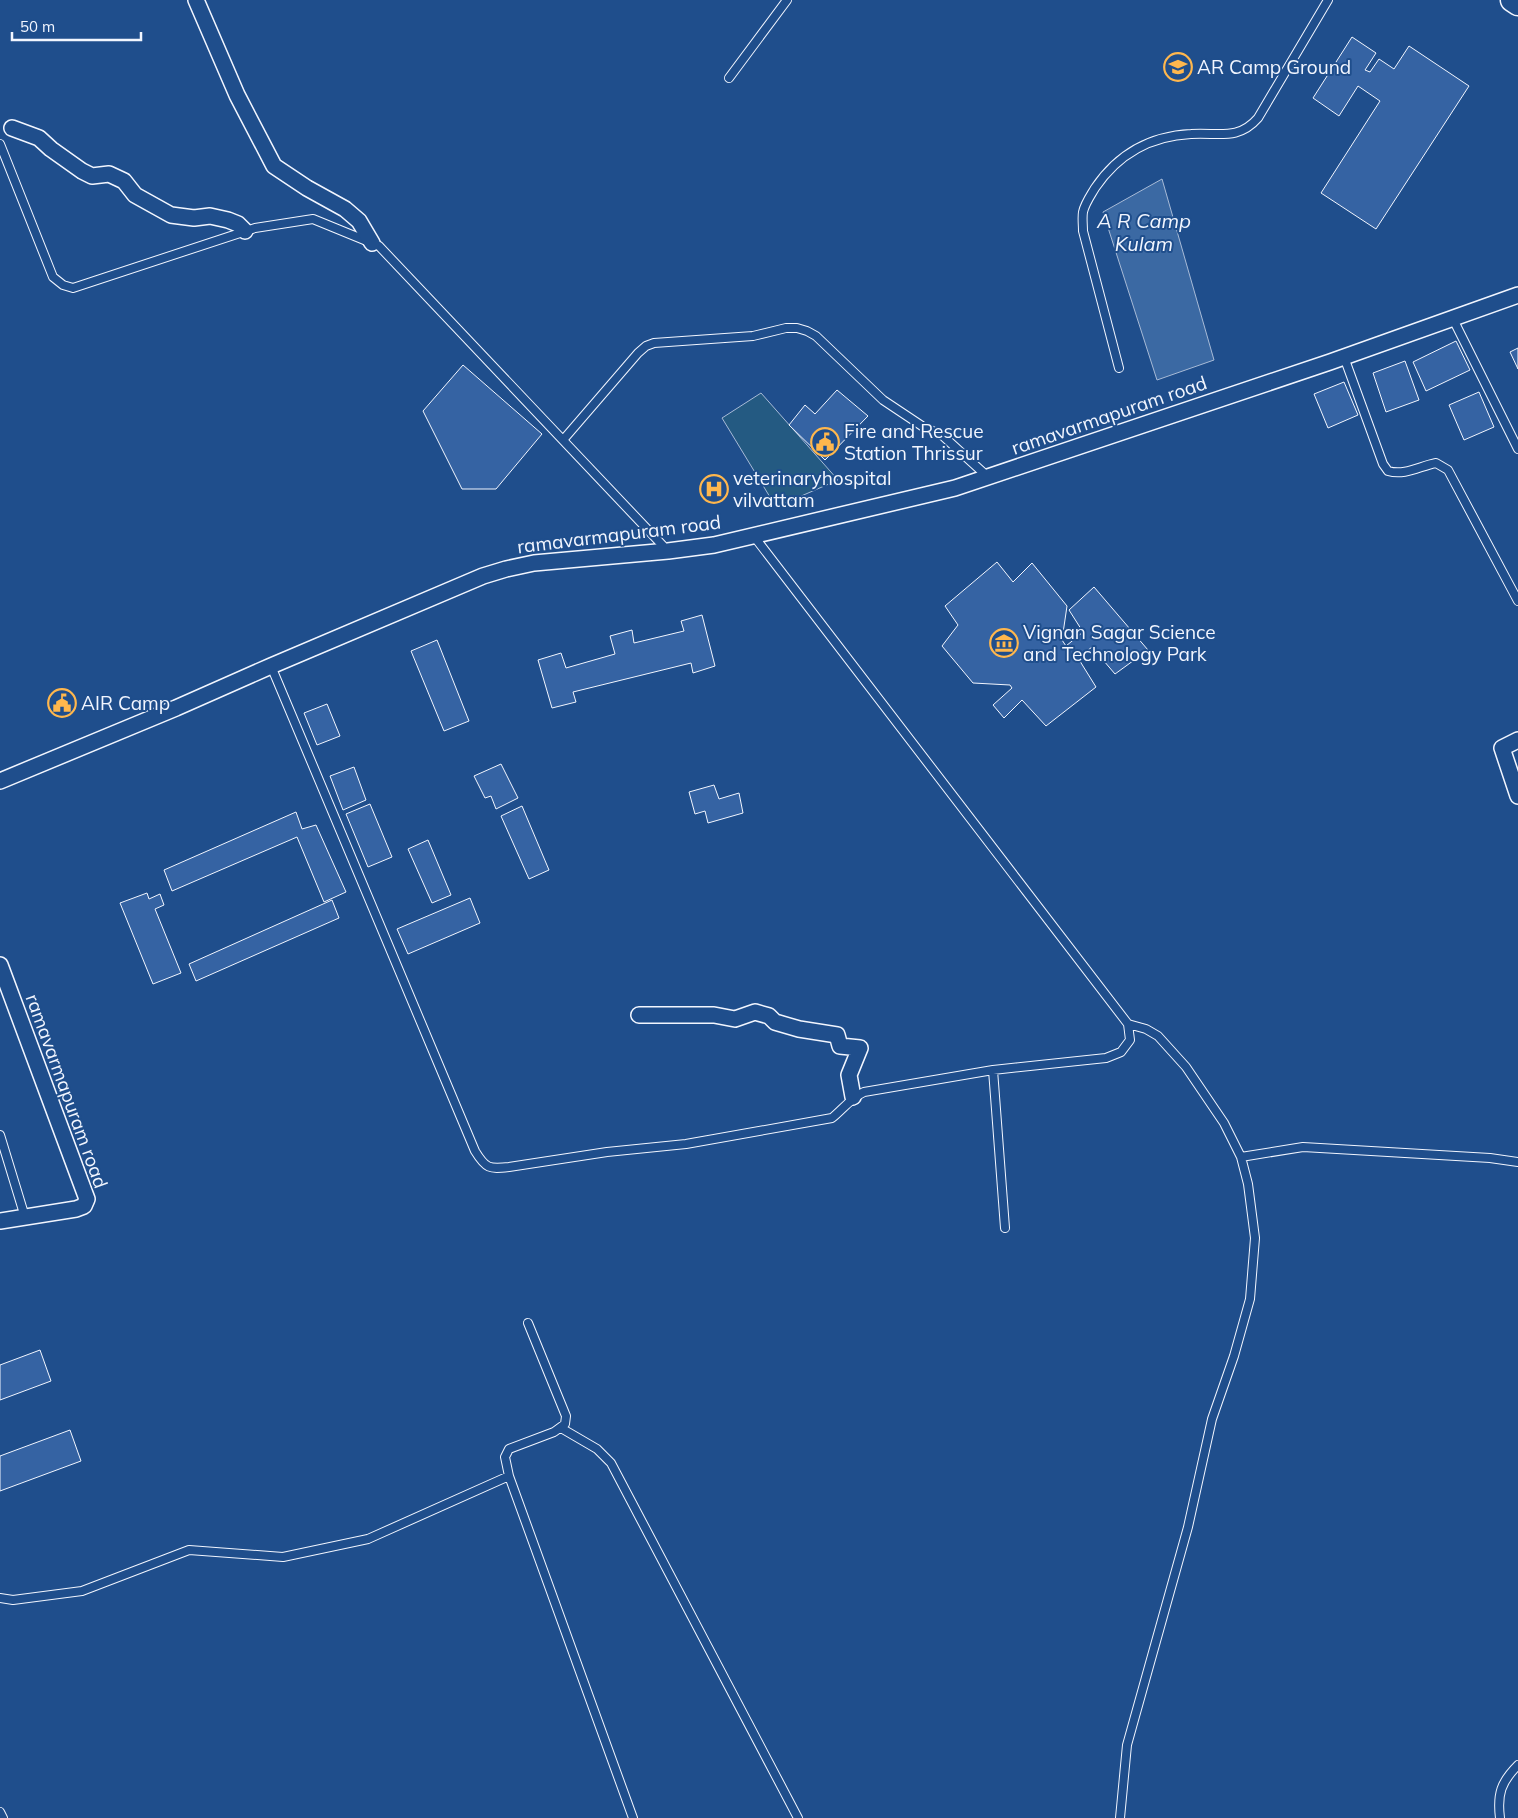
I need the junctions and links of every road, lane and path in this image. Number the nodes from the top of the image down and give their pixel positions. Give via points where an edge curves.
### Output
1 (196, 0) edge
2 (787, 0) edge
3 (1328, 0) edge
4 (1512, 0) edge
5 (1518, 4) edge
6 (730, 78) dead end
7 (12, 128) dead end
8 (0, 144) edge
9 (245, 231) junction
10 (372, 243) junction
11 (1518, 295) edge
12 (1453, 319) junction
13 (1344, 357) junction
14 (1119, 368) dead end
15 (563, 440) junction
16 (1518, 449) edge
17 (988, 477) junction
18 (753, 536) junction
19 (668, 551) junction
20 (1518, 601) edge
21 (271, 666) junction
22 (1518, 740) edge
23 (0, 781) edge
24 (1518, 796) edge
25 (0, 965) edge
26 (639, 1015) dead end
27 (1128, 1024) junction
28 (993, 1070) junction
29 (853, 1097) junction
30 (0, 1135) edge
31 (1241, 1157) junction
32 (1518, 1162) edge
33 (25, 1217) junction
34 (0, 1221) edge
35 (1005, 1228) dead end
36 (528, 1324) dead end
37 (561, 1428) junction
38 (509, 1476) junction
39 (0, 1598) edge
40 (1518, 1765) edge
41 (0, 1812) edge
42 (3, 1818) edge
43 (633, 1818) edge
44 (798, 1818) edge
45 (1120, 1818) edge
46 (1500, 1818) edge

1 - 10 street via 237,95 274,166 345,209 359,221
2 - 6 lane
3 - 14 lane via 1250,127 1229,134 1172,136 1143,145 1122,156 1105,173 1088,200 1083,211 1083,231
4 - 5 main road
7 - 9 street via 39,138 92,176 109,174 124,181 135,195 171,215 210,216 238,224
8 - 9 lane via 52,277 62,285 73,288
9 - 10 lane via 313,219
10 - 15 lane via 379,246
11 - 12 street, ramavarmapuram road
12 - 13 street, ramavarmapuram road
12 - 16 lane
13 - 17 street, ramavarmapuram road
13 - 20 lane via 1382,464 1395,473 1436,463 1448,470
15 - 17 lane via 646,346 753,336 797,328 816,336 883,400 943,436
15 - 19 lane
17 - 18 street, ramavarmapuram road via 955,488
18 - 19 street, ramavarmapuram road
18 - 27 lane
19 - 21 street, ramavarmapuram road via 534,563 506,569
21 - 23 street, ramavarmapuram road
21 - 29 lane via 475,1151 487,1167 509,1168 606,1152 686,1144 832,1118
22 - 24 street via 1502,748
25 - 33 street, ramavarmapuram road via 87,1199 84,1206 76,1209
26 - 29 street via 714,1015 735,1019 755,1012 769,1016 775,1022 837,1035 840,1046 860,1048 849,1075
27 - 28 lane via 1130,1040 1121,1052 1106,1058
27 - 31 lane via 1158,1036 1186,1067 1224,1123
28 - 29 lane via 864,1092
28 - 35 lane
30 - 33 lane
31 - 32 lane via 1303,1147
31 - 45 lane via 1256,1238 1250,1299 1212,1420 1188,1527 1126,1746
33 - 34 street, ramavarmapuram road
36 - 37 lane via 566,1416
37 - 38 lane via 508,1449 505,1458
37 - 44 lane via 597,1449 611,1463
38 - 39 lane via 368,1539 283,1557 189,1550 82,1591 13,1600
38 - 43 lane
40 - 46 lane via 1501,1786 1498,1800
41 - 42 lane

